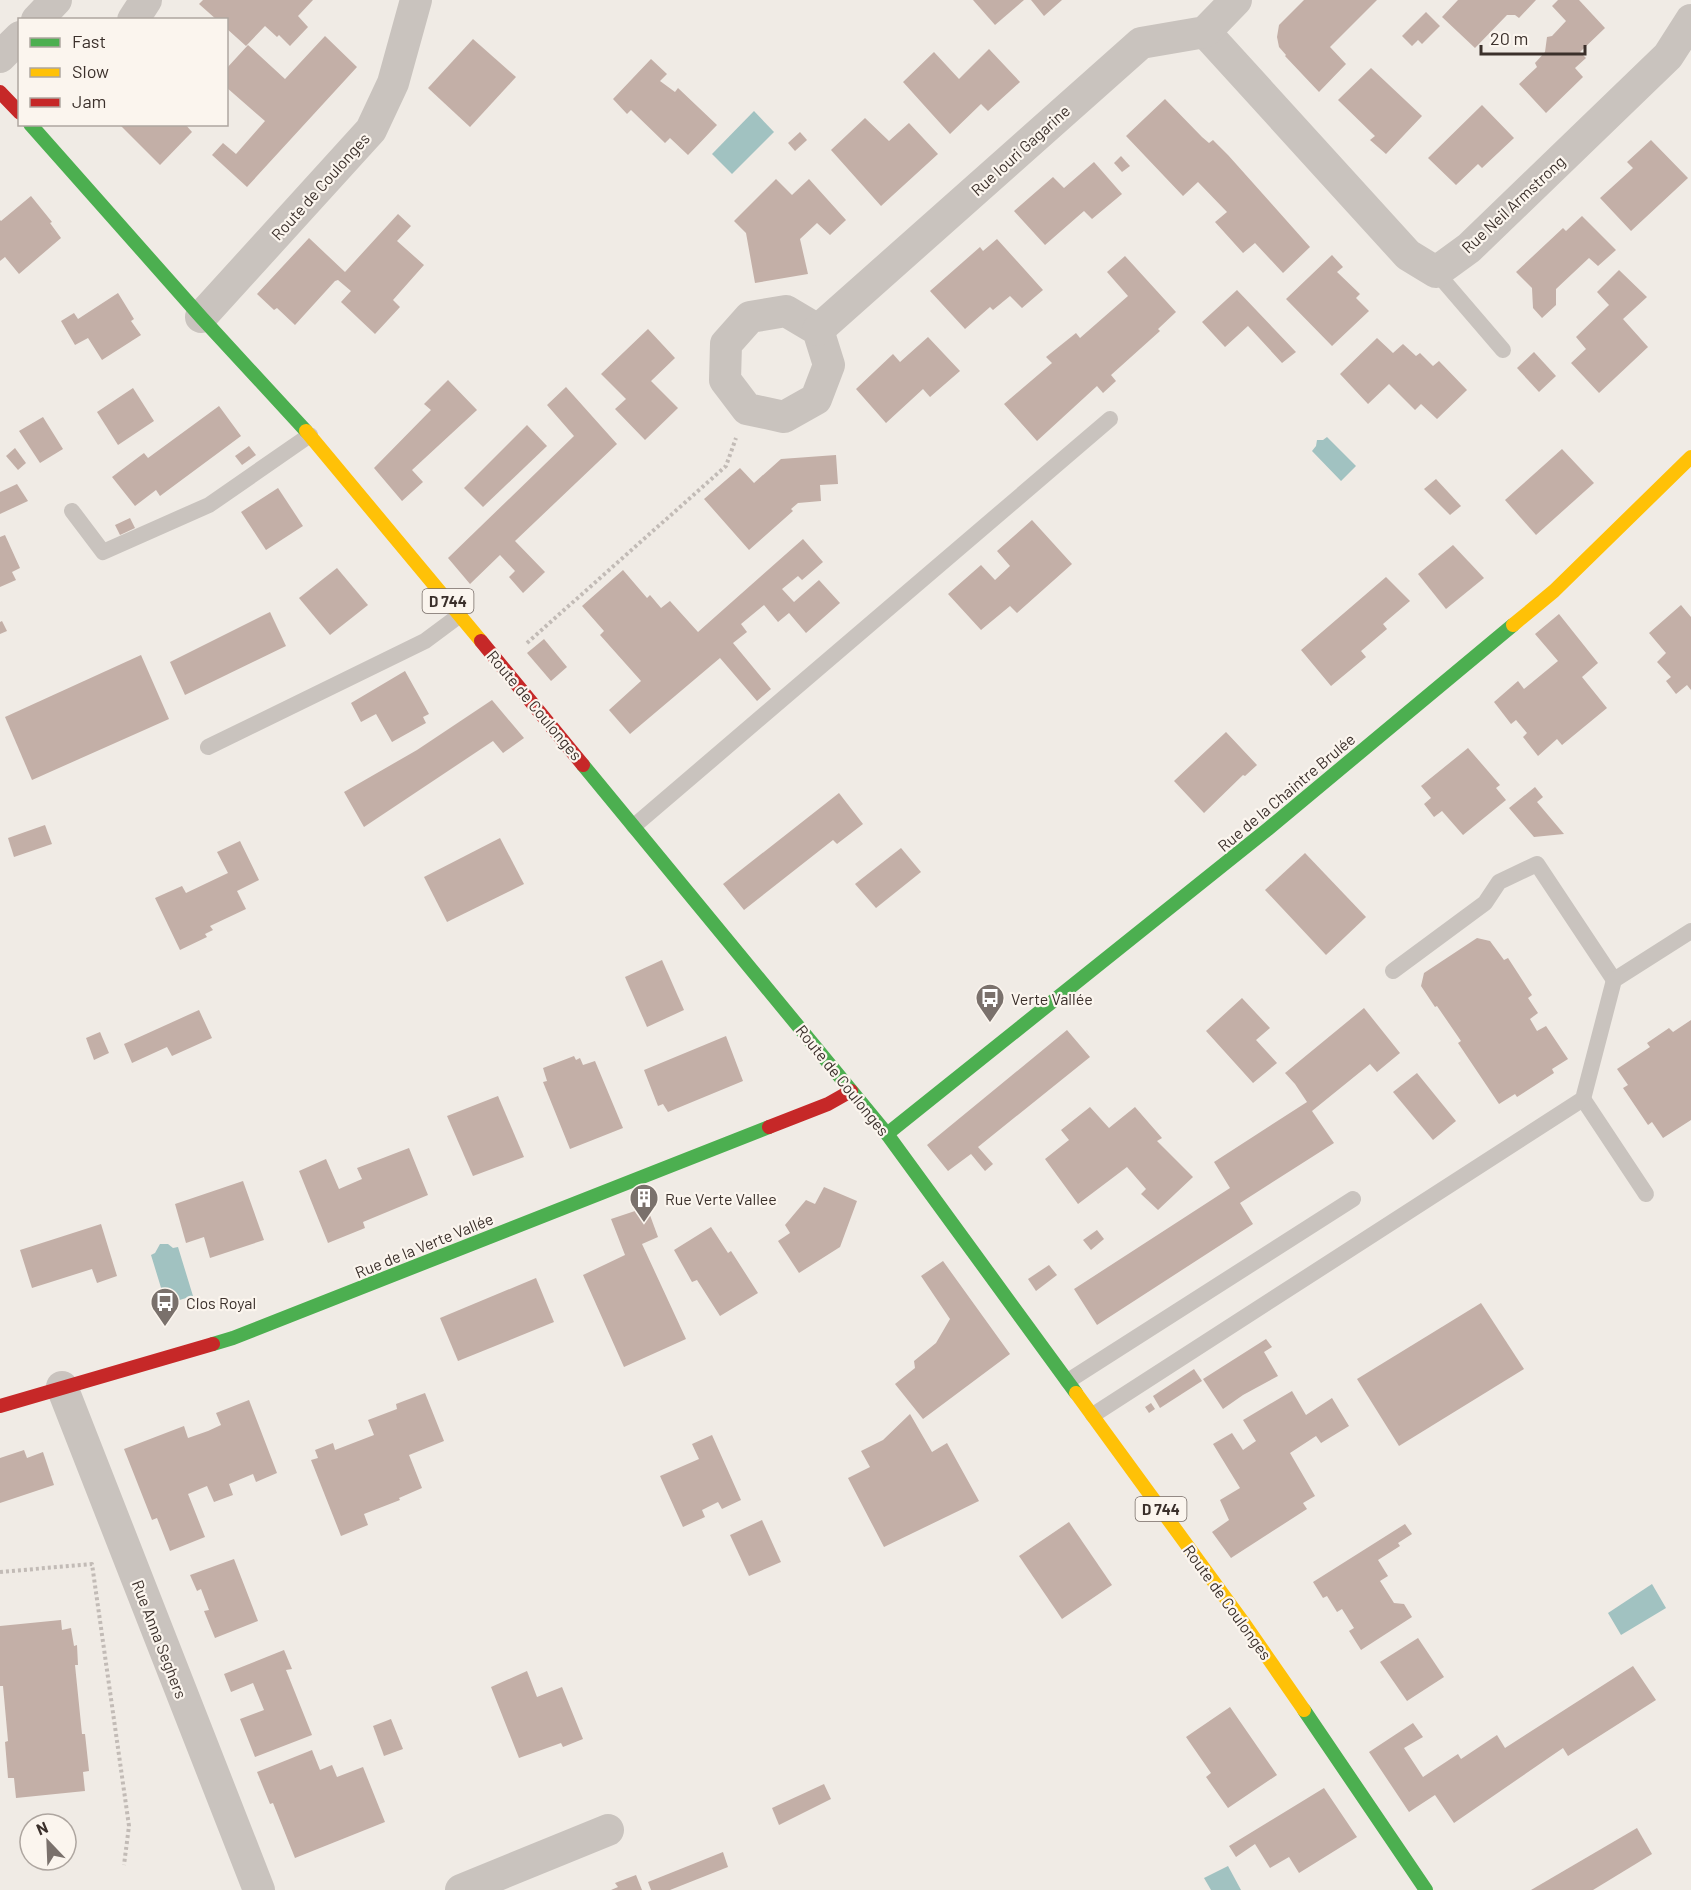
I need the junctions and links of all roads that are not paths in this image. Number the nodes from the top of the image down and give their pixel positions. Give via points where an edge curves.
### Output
1 (56, 0) edge
2 (146, 0) edge
3 (416, 0) edge
4 (1236, 0) edge
5 (39, 18) edge
6 (134, 18) edge
7 (1691, 20) edge
8 (1205, 32) junction
9 (18, 39) edge
10 (0, 57) edge
11 (0, 92) edge
12 (18, 111) edge
13 (32, 126) edge
14 (1436, 272) junction
15 (201, 317) junction
16 (818, 330) junction
17 (1503, 350) dead end
18 (1110, 419) dead end
19 (310, 435) junction
20 (1691, 457) edge
21 (72, 511) dead end
22 (460, 615) junction
23 (208, 747) dead end
24 (634, 826) junction
25 (1691, 931) edge
26 (1393, 971) dead end
27 (1614, 980) junction
28 (851, 1091) junction
29 (1583, 1100) junction
30 (887, 1134) junction
31 (1646, 1194) dead end
32 (1353, 1199) dead end
33 (1068, 1381) junction
34 (62, 1387) junction
35 (0, 1406) edge
36 (1093, 1415) junction
37 (608, 1830) dead end
38 (259, 1890) edge
39 (462, 1890) edge
40 (1425, 1890) edge

1 - 5 street
2 - 6 street
3 - 15 street, Route de Coulonges via 393,83 371,129
4 - 8 street
7 - 14 street, Rue Neil Armstrong via 1668,56 1469,248
8 - 14 street via 1408,255
8 - 16 street, Rue Iouri Gagarine via 1141,43
9 - 10 street
11 - 12 main road
13 - 15 main road, Route de Coulonges / D 744
14 - 17 lane
15 - 19 main road, Route de Coulonges / D 744
16 - 16 street via 786,311 750,317 726,344 725,381 747,409 784,417 816,399 830,365
18 - 24 lane
19 - 21 lane via 209,504 103,552
19 - 22 main road, Route de Coulonges / D 744
20 - 30 main road, Rue de la Chaintre Brulée via 1554,591 1259,836
22 - 23 lane via 425,641
22 - 24 main road, Route de Coulonges / D 744
24 - 28 main road, Route de Coulonges / D 744
25 - 27 lane
26 - 27 lane via 1485,903 1499,882 1537,864
27 - 29 lane
28 - 30 main road, Route de Coulonges / D 744
28 - 34 main road, Rue de la Verte Vallée via 828,1104 234,1338
29 - 31 lane
29 - 36 lane
30 - 33 main road, Route de Coulonges / D 744
32 - 33 lane
33 - 36 main road, Route de Coulonges / D 744
34 - 35 main road, Rue de la Verte Vallée
34 - 38 street, Rue Anna Seghers
36 - 40 main road, Route de Coulonges / D 744 via 1243,1622
37 - 39 street

